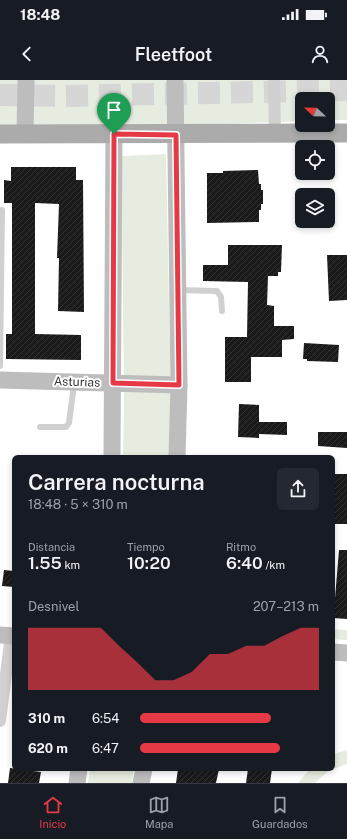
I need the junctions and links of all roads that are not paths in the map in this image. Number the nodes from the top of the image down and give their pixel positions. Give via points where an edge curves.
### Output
1 (26, 80) edge
2 (175, 80) edge
3 (274, 80) edge
4 (347, 133) edge
5 (0, 134) edge
6 (25, 134) junction
7 (114, 134) junction
8 (275, 134) junction
9 (176, 135) junction
10 (2, 210) dead end
11 (177, 290) junction
12 (222, 311) dead end
13 (0, 366) edge
14 (0, 380) edge
15 (74, 382) junction
16 (113, 383) junction
17 (179, 385) junction
18 (40, 427) dead end
19 (112, 455) edge
20 (177, 455) edge
21 (8, 635) edge
22 (335, 652) edge
23 (347, 653) edge
24 (0, 721) edge
25 (79, 771) edge
26 (144, 771) edge
27 (77, 783) edge
28 (141, 783) edge

1 - 6 main road
2 - 9 main road
3 - 8 street
4 - 8 main road
5 - 6 main road
6 - 7 main road
7 - 9 main road
7 - 16 main road
8 - 9 main road
9 - 11 main road
10 - 13 lane
11 - 12 lane via 217,291 221,297
11 - 17 main road
14 - 15 main road, Asturias
15 - 16 main road, Asturias
15 - 18 lane via 69,423 66,427
16 - 17 main road, Asturias
16 - 19 main road
17 - 20 main road
21 - 24 street
22 - 23 main road
25 - 27 main road
26 - 28 main road

